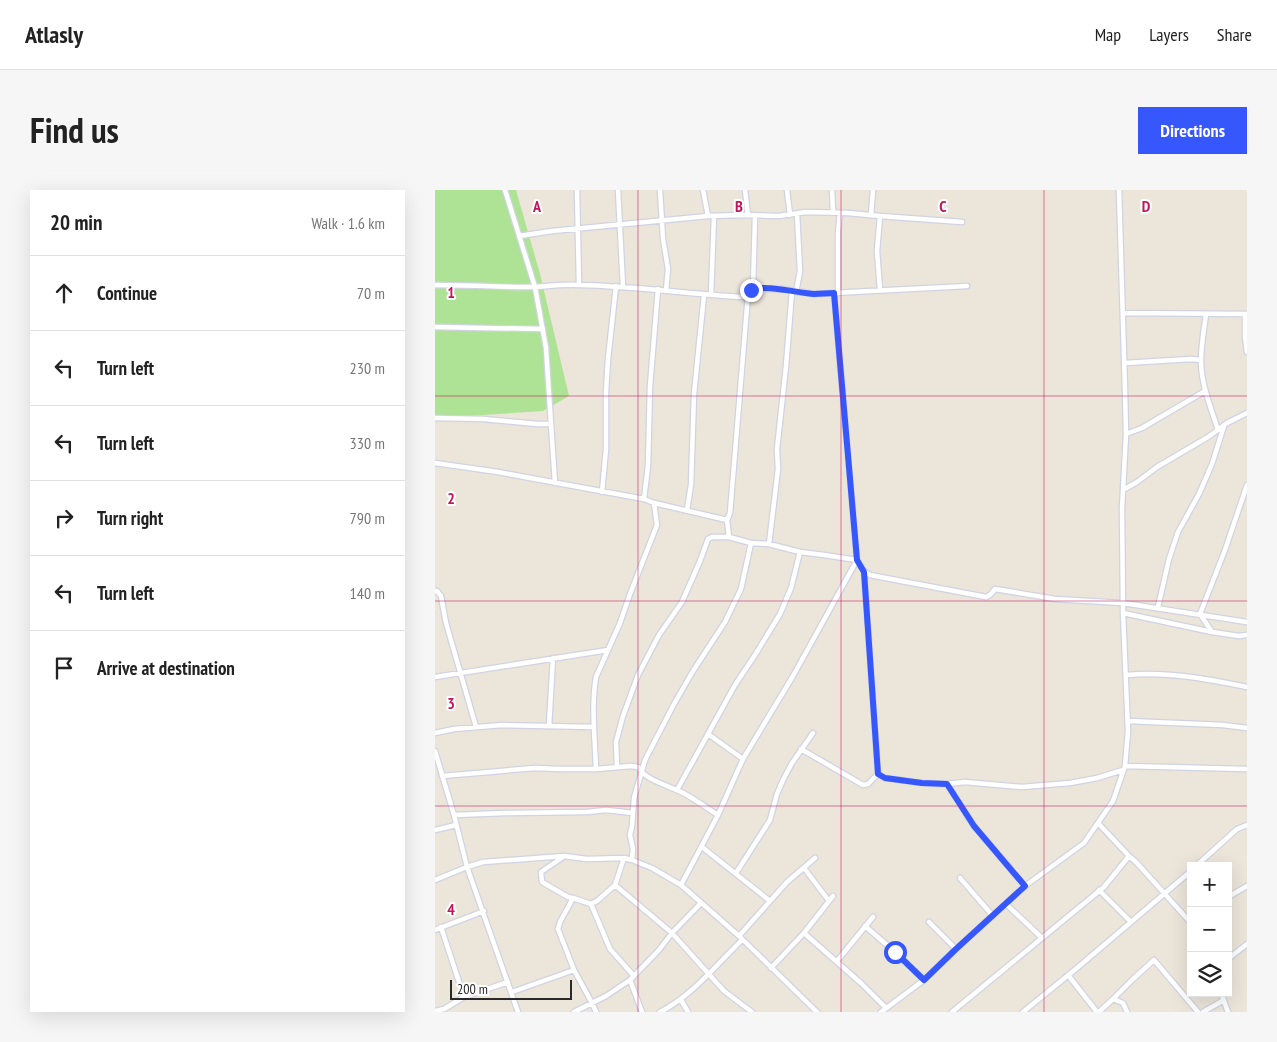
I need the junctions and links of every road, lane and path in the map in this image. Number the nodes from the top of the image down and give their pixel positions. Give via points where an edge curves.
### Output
1 (505, 190) edge
2 (577, 190) edge
3 (618, 190) edge
4 (660, 190) edge
5 (703, 190) edge
6 (745, 190) edge
7 (787, 190) edge
8 (831, 190) edge
9 (873, 190) edge
10 (1119, 190) edge
11 (833, 212) junction
12 (840, 212) junction
13 (797, 214) junction
14 (748, 215) junction
15 (791, 215) junction
16 (871, 215) junction
17 (707, 216) junction
18 (714, 216) junction
19 (755, 216) junction
20 (880, 216) junction
21 (662, 221) junction
22 (961, 222) dead end
23 (619, 226) junction
24 (577, 229) junction
25 (519, 236) junction
26 (435, 285) edge
27 (579, 285) junction
28 (616, 286) junction
29 (967, 286) dead end
30 (535, 287) junction
31 (623, 287) junction
32 (753, 288) junction
33 (659, 289) junction
34 (666, 290) junction
35 (879, 290) junction
36 (794, 291) junction
37 (836, 293) junction
38 (704, 295) junction
39 (711, 295) junction
40 (748, 295) junction
41 (1123, 313) junction
42 (1205, 314) junction
43 (1246, 314) edge
44 (435, 326) edge
45 (543, 329) junction
46 (1247, 352) edge
47 (1201, 360) junction
48 (1125, 363) junction
49 (1205, 391) junction
50 (1247, 413) edge
51 (435, 418) edge
52 (551, 424) junction
53 (1224, 426) junction
54 (1218, 430) junction
55 (1125, 434) junction
56 (435, 463) edge
57 (555, 483) junction
58 (1247, 485) edge
59 (1123, 490) junction
60 (602, 492) junction
61 (644, 499) junction
62 (654, 503) junction
63 (687, 510) junction
64 (727, 520) junction
65 (729, 537) junction
66 (751, 543) junction
67 (769, 544) junction
68 (800, 552) junction
69 (857, 560) junction
70 (864, 572) junction
71 (435, 591) edge
72 (1123, 602) junction
73 (1159, 607) junction
74 (1123, 613) junction
75 (1200, 614) junction
76 (1247, 622) edge
77 (1212, 632) junction
78 (1247, 635) edge
79 (608, 650) junction
80 (553, 658) junction
81 (461, 673) junction
82 (1127, 675) junction
83 (435, 677) edge
84 (1247, 687) edge
85 (1128, 721) junction
86 (549, 726) junction
87 (476, 727) junction
88 (594, 727) junction
89 (1247, 728) edge
90 (813, 733) dead end
91 (435, 734) edge
92 (708, 734) junction
93 (801, 749) junction
94 (435, 751) edge
95 (436, 758) edge
96 (743, 760) junction
97 (617, 767) junction
98 (596, 768) junction
99 (1124, 768) junction
100 (1247, 769) edge
101 (641, 773) junction
102 (878, 774) junction
103 (442, 776) junction
104 (947, 784) junction
105 (677, 790) junction
106 (633, 813) junction
107 (718, 815) junction
108 (454, 816) junction
109 (1098, 823) junction
110 (456, 825) junction
111 (1247, 825) edge
112 (435, 830) edge
113 (702, 847) junction
114 (564, 856) junction
115 (1129, 856) junction
116 (624, 858) junction
117 (815, 858) dead end
118 (632, 860) junction
119 (1200, 862) edge
120 (467, 867) junction
121 (804, 868) junction
122 (736, 873) junction
123 (1187, 874) edge
124 (961, 878) dead end
125 (435, 880) edge
126 (615, 885) junction
127 (681, 885) junction
128 (1025, 886) junction
129 (1247, 886) edge
130 (1099, 890) junction
131 (1164, 894) junction
132 (1232, 895) edge
133 (833, 896) dead end
134 (573, 898) junction
135 (770, 901) junction
136 (829, 901) junction
137 (701, 902) junction
138 (591, 904) junction
139 (1006, 904) junction
140 (484, 911) junction
141 (993, 916) junction
142 (873, 917) dead end
143 (1187, 919) edge
144 (929, 922) dead end
145 (1131, 922) junction
146 (865, 926) junction
147 (441, 927) junction
148 (435, 930) edge
149 (672, 933) junction
150 (804, 933) junction
151 (741, 938) junction
152 (1042, 938) junction
153 (1247, 944) edge
154 (956, 949) junction
155 (1232, 956) edge
156 (837, 961) junction
157 (771, 968) junction
158 (574, 970) junction
159 (709, 973) junction
160 (1068, 976) junction
161 (632, 978) junction
162 (924, 980) junction
163 (508, 982) junction
164 (512, 992) junction
165 (1222, 997) edge
166 (464, 998) junction
167 (1113, 999) junction
168 (681, 1000) junction
169 (1223, 1000) junction
170 (592, 1003) junction
171 (886, 1008) junction
172 (435, 1011) edge
173 (518, 1012) edge
174 (574, 1012) edge
175 (596, 1012) edge
176 (642, 1012) edge
177 (660, 1012) edge
178 (688, 1012) edge
179 (752, 1012) edge
180 (817, 1012) edge
181 (881, 1012) edge
182 (953, 1012) edge
183 (1023, 1012) edge
184 (1098, 1012) edge
185 (1127, 1012) edge
186 (1198, 1012) edge
187 (1203, 1012) edge
188 (1228, 1012) edge

1 - 25 street
2 - 24 street
3 - 23 street
4 - 21 street
5 - 17 street
6 - 14 street
7 - 15 street
8 - 11 street
9 - 16 street
10 - 41 street
11 - 12 street
11 - 13 street
12 - 16 street
12 - 37 street
13 - 15 street
13 - 36 street via 800,271
14 - 18 street
14 - 19 street
15 - 19 street
16 - 20 street
17 - 18 street
17 - 21 street
18 - 39 street
19 - 32 street
20 - 22 street
20 - 35 street via 877,251
21 - 23 street
21 - 34 street
23 - 24 street
23 - 31 street
24 - 25 street
24 - 27 street
25 - 30 street
26 - 30 street
27 - 28 street
27 - 30 street
28 - 31 street
28 - 60 street via 607,359
29 - 35 street
30 - 45 street
31 - 33 street
32 - 36 street
32 - 40 street
33 - 34 street
33 - 61 street
34 - 38 street
35 - 37 street
36 - 37 street
36 - 67 street
37 - 69 street
38 - 39 street
38 - 63 street
39 - 40 street
40 - 64 street
41 - 42 street
41 - 48 street
42 - 43 street
42 - 47 street
43 - 46 street
44 - 45 street
45 - 52 street
47 - 48 street
47 - 49 street
48 - 55 street
49 - 54 street
49 - 55 street via 1142,428
50 - 53 street
51 - 52 street
52 - 57 street
53 - 54 street
53 - 73 street via 1213,464 1178,532
54 - 59 street
55 - 59 street
56 - 57 street
57 - 60 street
58 - 75 street
59 - 72 street
60 - 61 street
61 - 62 street
62 - 63 street
62 - 79 street via 657,525
63 - 64 street
64 - 65 street
65 - 66 street
65 - 97 street via 708,539 682,602 659,635 638,675 616,742
66 - 67 street
66 - 101 street via 741,589 725,622 674,704
67 - 68 street
68 - 69 street
68 - 92 street via 780,614
69 - 70 street
69 - 96 street
70 - 72 street via 986,597 995,589 1055,598
70 - 102 street
71 - 81 street via 441,596
72 - 73 street
72 - 74 street
73 - 75 street
74 - 77 street
74 - 82 street
75 - 76 street
75 - 77 street
77 - 78 street
79 - 80 street
79 - 88 street via 594,685
80 - 81 street
80 - 86 street
81 - 83 street
81 - 87 street
82 - 84 street via 1177,675
82 - 85 street
85 - 89 street
85 - 99 street
86 - 87 street via 502,724
86 - 88 street
87 - 91 street
88 - 98 street
90 - 93 street
92 - 96 street
92 - 105 street
93 - 102 street via 863,786
93 - 122 street via 783,780 770,820
94 - 95 street
95 - 103 street
96 - 107 street
97 - 98 street
97 - 101 street via 638,767
98 - 103 street via 535,768
99 - 100 street
99 - 104 street via 1070,783 1022,787 965,782
99 - 109 street via 1113,801
101 - 105 street
101 - 106 street
102 - 104 street via 885,778
103 - 108 street
104 - 128 street via 974,826
105 - 107 street
106 - 108 street via 606,810
106 - 118 street via 630,835
107 - 113 street
108 - 110 street
109 - 115 street
109 - 128 street via 1084,843
110 - 112 street
110 - 120 street
111 - 119 street via 1237,829
113 - 122 street
113 - 127 street
114 - 116 street
114 - 120 street via 483,862
114 - 134 street via 541,872 541,881
115 - 130 street
115 - 131 street
116 - 118 street
116 - 126 street
117 - 121 street
118 - 127 street
120 - 125 street
120 - 140 street
121 - 135 street
121 - 136 street
122 - 135 street
123 - 131 street
124 - 141 street
126 - 138 street
126 - 149 street
127 - 137 street
128 - 139 street
129 - 132 street
130 - 145 street
130 - 152 street
131 - 143 street
131 - 145 street
133 - 136 street
134 - 138 street
134 - 158 street via 558,929
135 - 151 street
136 - 150 street
137 - 149 street
137 - 151 street
138 - 161 street via 610,949
139 - 141 street
139 - 152 street
140 - 147 street
140 - 163 street
141 - 154 street
142 - 146 street
144 - 154 street
145 - 160 street
146 - 156 street
146 - 162 street
147 - 148 street
147 - 166 street
149 - 159 street
149 - 161 street
150 - 156 street
150 - 157 street
151 - 157 street
151 - 159 street
152 - 182 street
153 - 155 street
154 - 162 street
156 - 171 street
157 - 180 street
158 - 164 street
158 - 170 street
159 - 168 street
159 - 179 street via 724,991
160 - 183 street
160 - 184 street
161 - 170 street
161 - 176 street
162 - 171 street
163 - 164 street
163 - 166 street
164 - 173 street
165 - 169 street
166 - 172 street
167 - 184 street
167 - 185 street via 1123,1003
167 - 186 street via 1154,960
168 - 177 street
168 - 178 street
169 - 187 street
169 - 188 street
170 - 174 street
170 - 175 street
171 - 181 street

